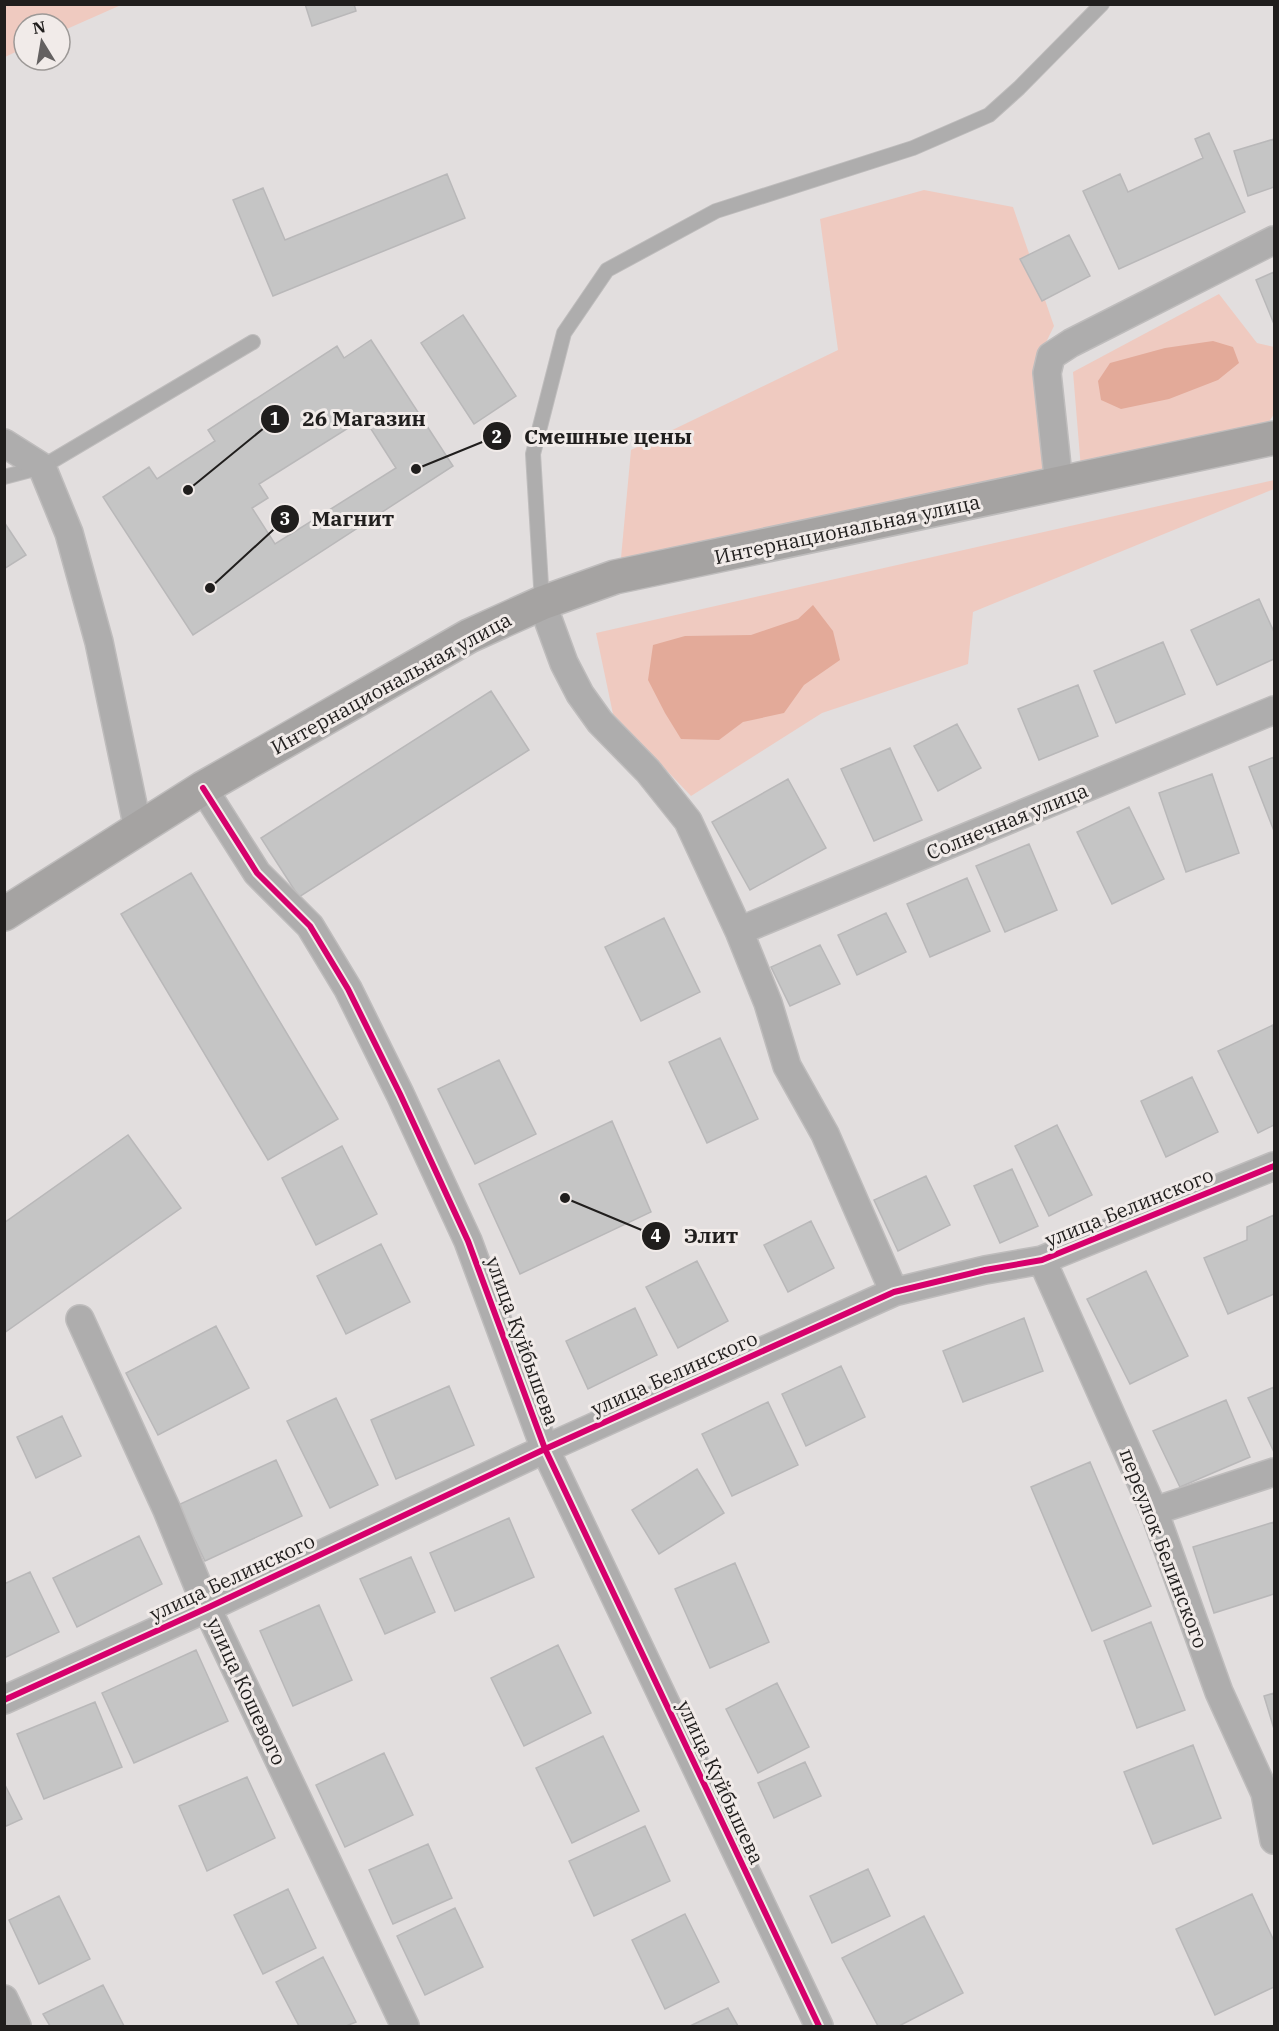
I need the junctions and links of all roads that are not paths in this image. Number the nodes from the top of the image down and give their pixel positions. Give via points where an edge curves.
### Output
1 (1102, 4) edge
2 (1275, 240) edge
3 (253, 342) dead end
4 (1275, 438) edge
5 (4, 443) edge
6 (42, 467) junction
7 (4, 477) edge
8 (1059, 485) junction
9 (542, 603) junction
10 (1275, 710) edge
11 (203, 788) junction
12 (138, 829) junction
13 (4, 914) edge
14 (739, 931) junction
15 (1275, 1166) edge
16 (1042, 1260) junction
17 (894, 1292) junction
18 (80, 1320) dead end
19 (545, 1449) junction
20 (1275, 1472) edge
21 (1154, 1511) junction
22 (207, 1608) junction
23 (4, 1700) edge
24 (1270, 1791) edge
25 (1275, 1840) edge
26 (4, 1999) edge
27 (17, 2026) edge
28 (405, 2026) edge
29 (819, 2026) edge

1 - 9 lane via 989,115 913,147 716,211 607,270 564,333 533,454
2 - 8 street via 1051,356 1047,373
3 - 6 lane
4 - 8 main road, Интернациональная улица
5 - 6 street
6 - 7 lane
6 - 12 street via 69,533 99,642
8 - 9 main road, Интернациональная улица via 615,577
9 - 11 main road, Интернациональная улица via 469,636
9 - 14 street via 580,694 688,821
10 - 14 street, Солнечная улица
11 - 12 main road, Интернациональная улица
11 - 19 street, улица Куйбышева via 257,873 310,926 348,989 468,1241
12 - 13 main road, Интернациональная улица
14 - 17 street via 768,1002 787,1066 825,1134
15 - 16 street, улица Белинского
16 - 17 street, улица Белинского
16 - 21 street, переулок Белинского
17 - 19 street, улица Белинского
18 - 22 street, улица Кошевого
19 - 22 street, улица Белинского
19 - 29 street, улица Куйбышева
20 - 21 street
21 - 24 street, переулок Белинского via 1219,1692
22 - 23 street, улица Белинского
22 - 28 street, улица Кошевого
24 - 25 street, переулок Белинского
26 - 27 street

